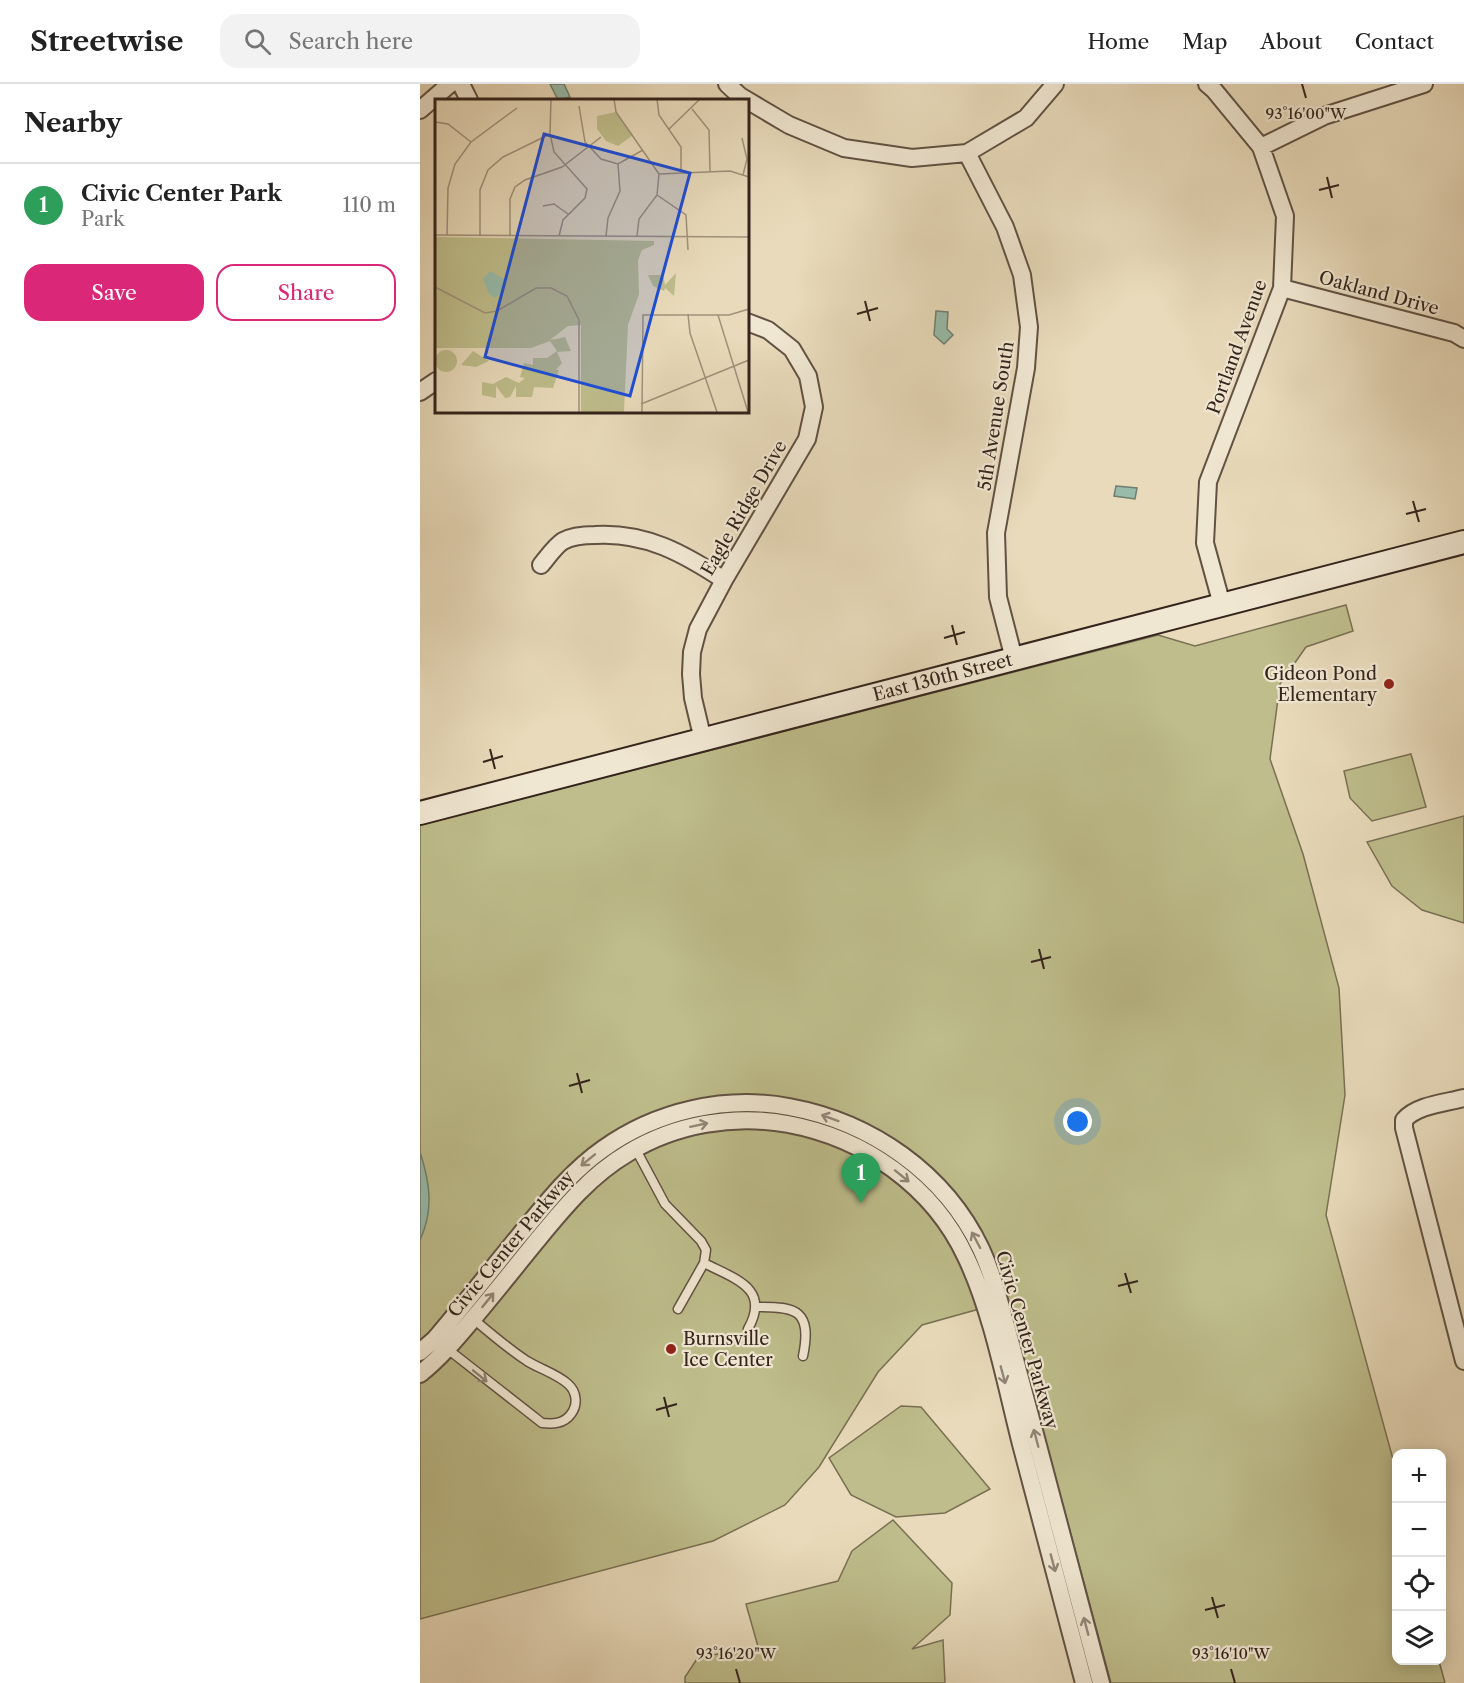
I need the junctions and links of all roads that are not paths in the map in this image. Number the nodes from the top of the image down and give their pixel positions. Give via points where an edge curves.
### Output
1 (450, 84) edge
2 (461, 84) edge
3 (727, 84) edge
4 (1055, 84) edge
5 (1207, 84) edge
6 (1424, 84) edge
7 (1405, 87) edge
8 (741, 93) edge
9 (468, 99) edge
10 (420, 110) edge
11 (1261, 147) junction
12 (967, 153) junction
13 (1282, 288) junction
14 (748, 322) edge
15 (1464, 339) edge
16 (435, 382) edge
17 (420, 392) edge
18 (1464, 542) edge
19 (541, 565) dead end
20 (724, 580) junction
21 (1222, 605) junction
22 (1014, 659) junction
23 (703, 740) junction
24 (420, 813) edge
25 (1464, 1098) edge
26 (632, 1141) junction
27 (704, 1263) junction
28 (757, 1307) junction
29 (678, 1309) dead end
30 (466, 1314) junction
31 (1460, 1328) edge
32 (748, 1329) dead end
33 (441, 1344) junction
34 (420, 1352) edge
35 (803, 1356) dead end
36 (1464, 1361) edge
37 (420, 1374) edge
38 (1084, 1683) edge
39 (1101, 1683) edge

1 - 10 street
2 - 9 street
3 - 8 street
4 - 12 street via 1026,118
5 - 11 street, Portland Avenue
6 - 7 street
7 - 11 street via 1324,116
8 - 12 street via 789,125 844,148 912,158
11 - 13 street, Portland Avenue via 1284,216
12 - 22 street, 5th Avenue South via 1005,227 1022,274 1029,327 1026,368 996,533 999,597
13 - 15 street, Oakland Drive via 1454,333
13 - 21 street, Portland Avenue via 1209,482 1205,543
14 - 20 street, Eagle Ridge Drive via 768,330 792,349 808,375 813,407 807,439
16 - 17 street
18 - 21 street, East 130th Street
19 - 20 street via 562,541 608,534 669,548
20 - 23 street, Eagle Ridge Drive via 698,630 692,652 693,698
21 - 22 street, East 130th Street
22 - 23 street, East 130th Street
23 - 24 street, East 130th Street
25 - 31 street via 1419,1109 1404,1120
26 - 27 lane via 665,1204 704,1245
26 - 30 street, Civic Center Parkway via 575,1195
26 -> 38 street, Civic Center Parkway via 719,1121 760,1120 800,1126 856,1146 890,1166 917,1188 940,1215 966,1258 988,1318
39 -> 26 street, Civic Center Parkway via 994,1283 974,1235 929,1176 863,1131 821,1114 783,1106 717,1104 677,1113
27 - 28 lane via 745,1285 754,1294
27 - 29 lane
28 - 32 lane
28 - 35 lane via 789,1309 801,1317 807,1330
30 - 33 street, Civic Center Parkway
33 -> 30 lane via 542,1423 552,1424 569,1417 576,1402 568,1385 524,1359
31 - 36 street
33 - 34 street, Civic Center Parkway
33 - 37 street, Civic Center Parkway

